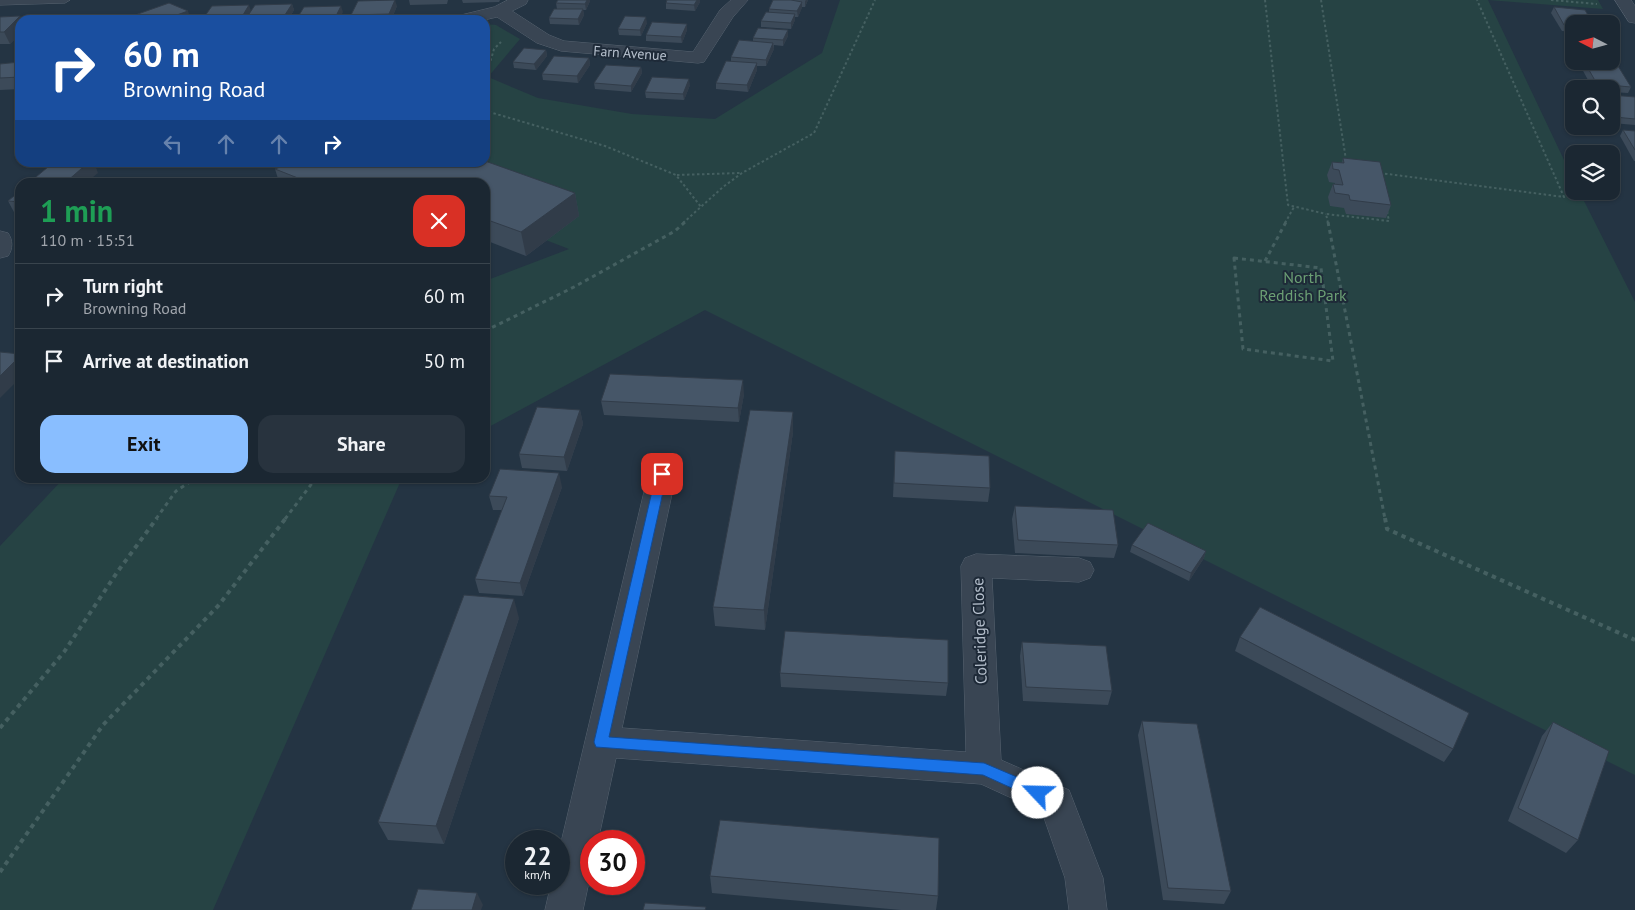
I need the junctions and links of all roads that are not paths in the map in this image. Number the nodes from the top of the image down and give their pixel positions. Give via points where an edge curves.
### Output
1 (65, 0) edge
2 (520, 0) edge
3 (740, 0) edge
4 (0, 2) edge
5 (500, 11) junction
6 (484, 15) edge
7 (0, 238) edge
8 (0, 251) edge
9 (662, 474) dead end
10 (1078, 570) dead end
11 (601, 742) junction
12 (984, 769) junction
13 (564, 910) edge
14 (1088, 910) edge

1 - 4 lane
2 - 5 street
3 - 5 street, Farn Avenue via 726,14 698,58 574,48 543,39
5 - 6 street
7 - 8 street
9 - 11 street
10 - 12 street, Coleridge Close via 976,566
11 - 12 street
11 - 13 street
12 - 14 street via 1056,801 1084,878

